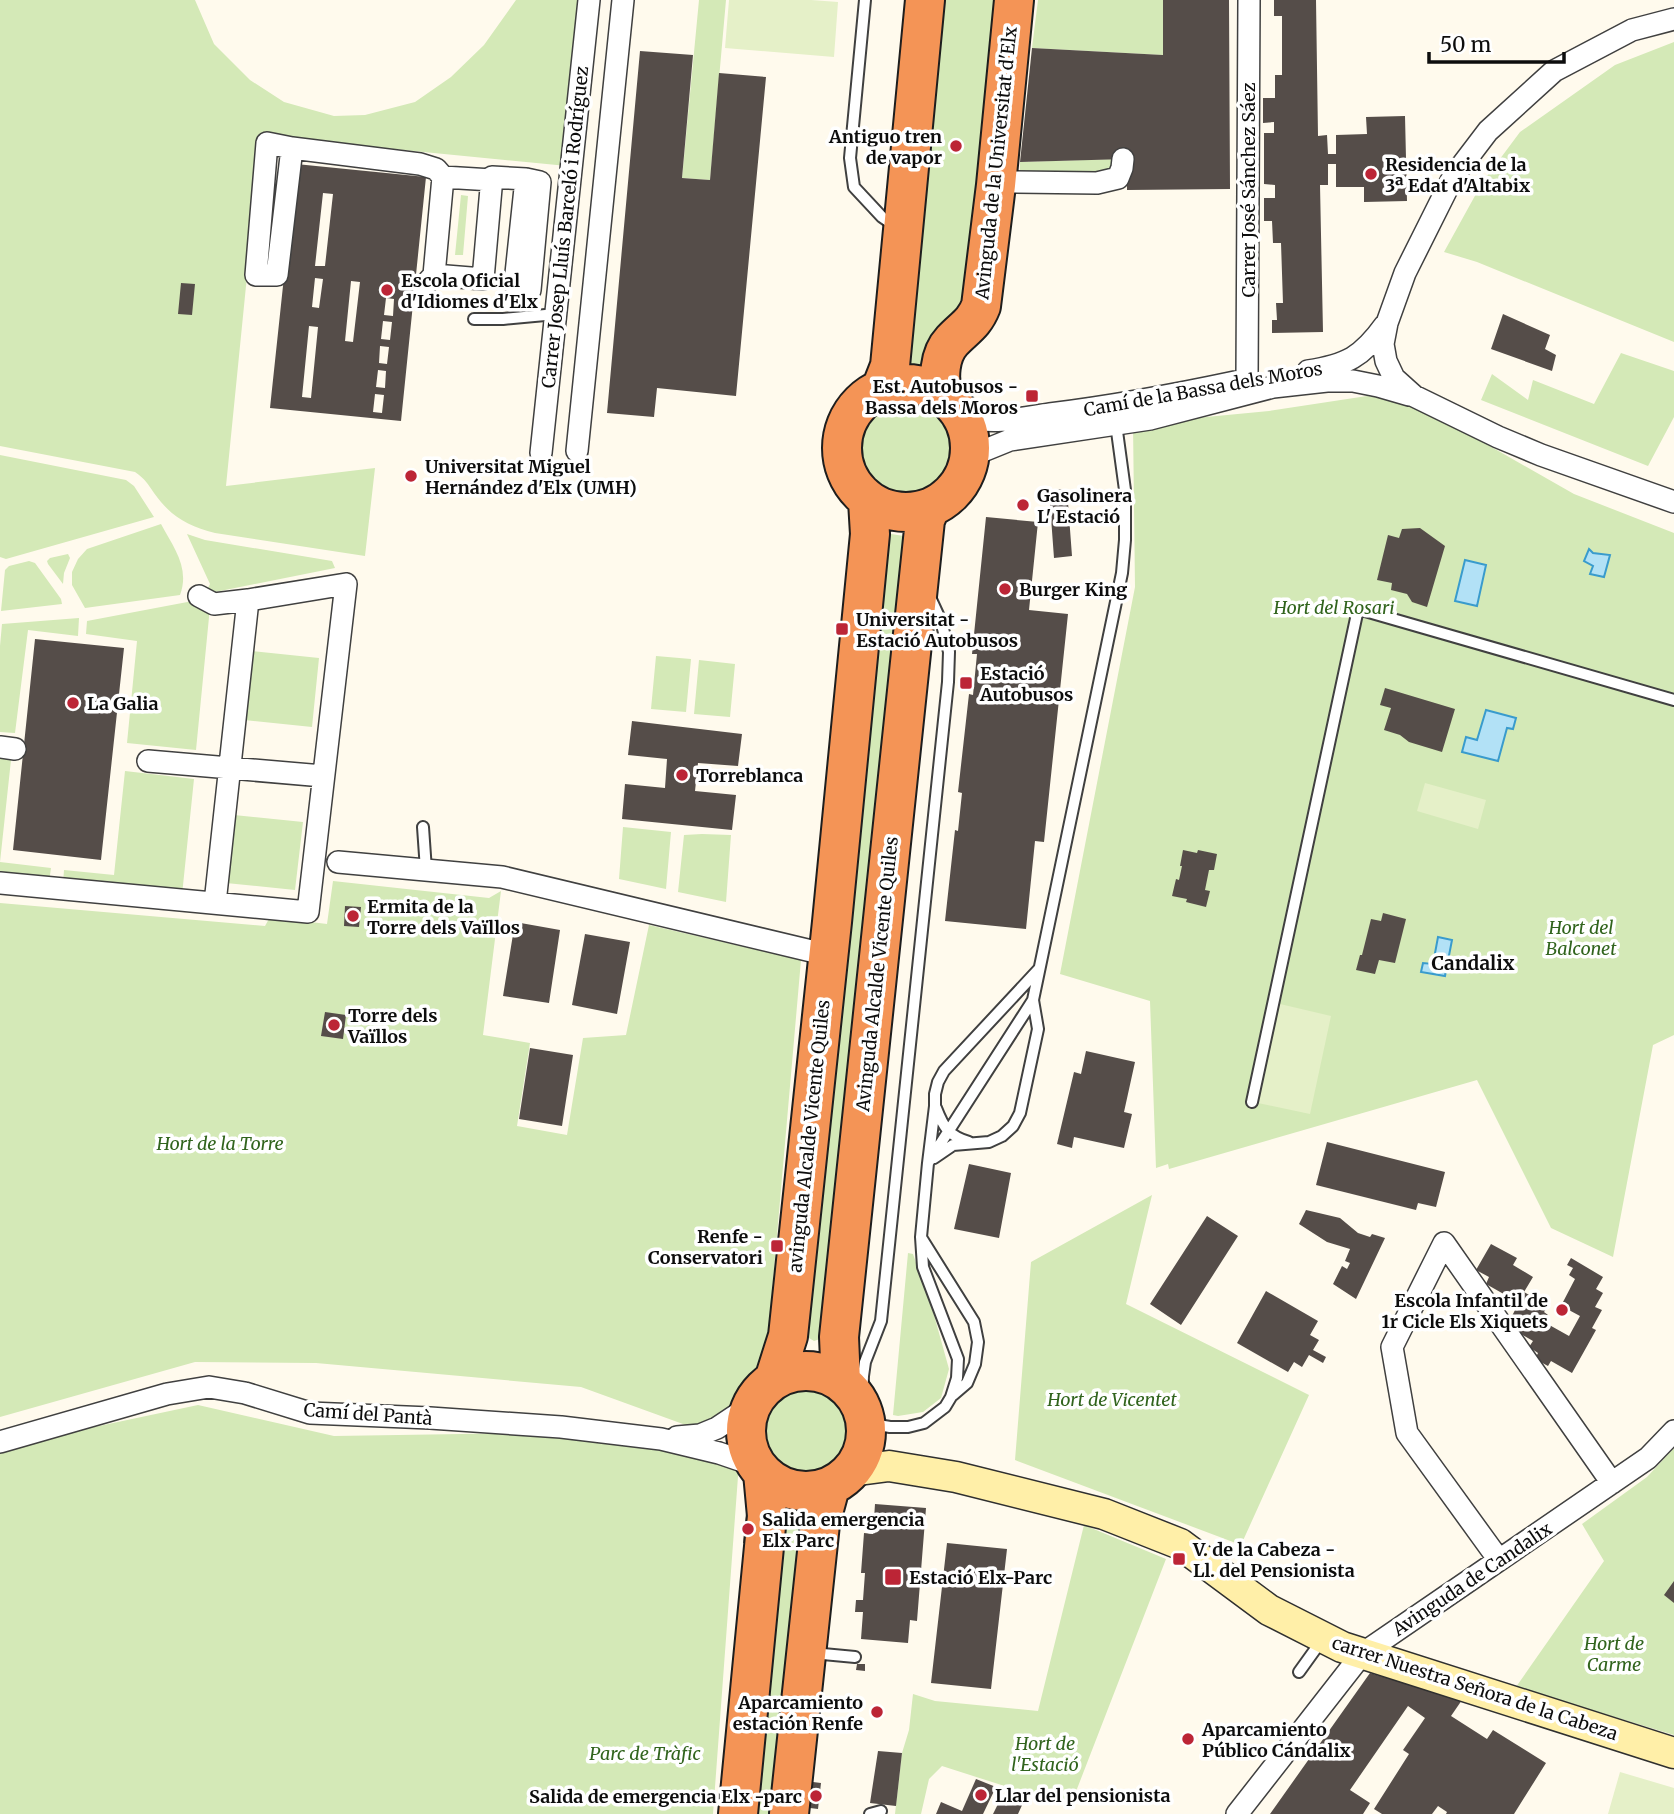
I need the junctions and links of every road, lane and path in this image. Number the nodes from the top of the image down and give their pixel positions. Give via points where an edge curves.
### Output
1 (589, 0) edge
2 (623, 0) edge
3 (865, 0) edge
4 (925, 0) edge
5 (1014, 0) edge
6 (1249, 0) edge
7 (1674, 19) edge
8 (292, 148) junction
9 (1123, 159) dead end
10 (443, 177) junction
11 (492, 180) junction
12 (996, 185) junction
13 (904, 232) junction
14 (483, 279) junction
15 (556, 314) junction
16 (474, 319) dead end
17 (1387, 323) junction
18 (1247, 380) junction
19 (881, 389) junction
20 (1414, 396) junction
21 (952, 405) junction
22 (545, 414) junction
23 (580, 417) junction
24 (1116, 424) junction
25 (577, 451) dead end
26 (541, 453) dead end
27 (968, 466) junction
28 (868, 501) junction
29 (1674, 502) edge
30 (930, 508) junction
31 (921, 565) junction
32 (199, 596) dead end
33 (248, 600) junction
34 (1674, 700) edge
35 (148, 761) dead end
36 (230, 768) junction
37 (323, 776) junction
38 (423, 827) dead end
39 (338, 862) dead end
40 (426, 870) junction
41 (0, 883) edge
42 (215, 903) junction
43 (830, 939) junction
44 (1041, 967) junction
45 (1033, 1000) junction
46 (1252, 1101) dead end
47 (935, 1106) junction
48 (949, 1132) junction
49 (975, 1143) junction
50 (928, 1163) junction
51 (921, 1237) junction
52 (770, 1378) junction
53 (951, 1396) junction
54 (856, 1404) junction
55 (1674, 1431) edge
56 (661, 1439) junction
57 (0, 1442) edge
58 (760, 1470) junction
59 (841, 1479) junction
60 (1612, 1483) junction
61 (1499, 1560) junction
62 (1323, 1638) junction
63 (1363, 1654) junction
64 (855, 1657) dead end
65 (821, 1668) dead end
66 (1299, 1672) dead end
67 (1674, 1753) edge
68 (738, 1814) edge
69 (789, 1814) edge
70 (1237, 1814) edge

1 - 15 street, Carrer Josep Lluís Barceló i Rodríguez
2 - 23 street, Carrer Josep Lluís Barceló i Rodríguez
3 - 13 lane via 850,158 854,187 882,217
4 - 13 highway
5 - 12 highway, Avinguda de la Universitat d'Elx
6 - 18 street, Carrer José Sánchez Sáez
7 - 17 street via 1632,30 1554,71 1488,131 1453,177 1405,274
8 - 8 street via 277,275 256,275 267,143
8 - 10 street via 420,164 436,169
9 - 12 street via 1118,178 1111,181
10 - 11 street
10 - 14 street via 429,281
11 - 14 street
11 - 14 street via 526,179 515,283
12 - 21 highway, Avinguda de la Universitat d'Elx via 981,306 972,323 950,343 941,365 939,383
13 - 19 highway via 890,366
15 - 16 lane
15 - 22 street, Carrer Josep Lluís Barceló i Rodríguez
17 - 18 street, Camí de la Bassa dels Moros via 1372,343 1346,362
17 - 20 street, Camí de la Bassa dels Moros via 1385,361 1395,379
18 - 21 street, Camí de la Bassa dels Moros via 1108,407 1012,419 973,420
19 - 21 highway via 913,384 929,388
19 - 28 highway via 854,410 842,441 847,475
20 - 24 street, Camí de la Bassa dels Moros via 1353,381 1327,381 1273,387
20 - 29 street, Camí de la Bassa dels Moros via 1531,451
21 - 27 highway via 970,440
22 - 23 street via 564,425
22 - 26 street, Carrer Josep Lluís Barceló i Rodríguez
23 - 25 street, Carrer Josep Lluís Barceló i Rodríguez
24 - 27 street, Camí de la Bassa dels Moros via 1010,440 978,453
24 - 44 lane via 1125,490 1122,573
27 - 30 highway via 960,484
28 - 30 highway via 898,512
28 - 43 highway via 870,534
30 - 31 highway
31 - 54 highway, Avinguda Alcalde Vicente Quiles via 839,1337
31 - 54 lane via 950,660 881,1321
32 - 33 street via 214,604
33 - 36 street
33 - 37 street via 345,584
34 - 46 lane via 1358,609
35 - 36 street
36 - 37 street
36 - 42 street
37 - 42 street via 308,912
38 - 40 lane
39 - 40 street
40 - 43 street via 502,877
41 - 42 street
43 - 52 highway, avinguda Alcalde Vicente Quiles via 789,1323
44 - 45 lane
44 - 47 lane via 944,1071
45 - 48 lane
45 - 49 lane via 1038,1029 1020,1113 1002,1136
47 - 48 lane
47 - 50 lane
48 - 49 lane
48 - 50 lane
49 - 50 lane via 953,1145
50 - 51 lane
51 - 53 lane via 923,1267 958,1359
51 - 53 lane via 974,1322 978,1342 967,1383
52 - 54 highway via 815,1372 829,1376
52 - 56 street, Camí del Pantà via 717,1428 700,1435
52 - 58 highway via 748,1416 747,1442
53 - 54 lane via 945,1407 924,1423 899,1427
54 - 59 highway via 866,1436 864,1449
55 - 60 street, Avinguda de Candalix via 1648,1458
56 - 57 street, Camí del Pantà via 561,1427 310,1413 209,1387 167,1394
56 - 58 street, Camí del Pantà via 719,1452
58 - 59 highway via 790,1489 810,1491
58 - 68 highway via 767,1516
59 - 62 street, carrer Nuestra Señora de la Cabeza via 889,1466 1104,1514 1180,1544 1269,1610
59 - 69 highway via 820,1524 821,1566 800,1767
60 - 61 street, Avinguda de Candalix
60 - 61 street via 1444,1243 1392,1347 1407,1433
61 - 63 street, Avinguda de Candalix
62 - 63 street, carrer Nuestra Señora de la Cabeza
62 - 66 lane
63 - 67 street, carrer Nuestra Señora de la Cabeza
63 - 70 street, Avinguda de Candalix
64 - 65 lane via 823,1651

